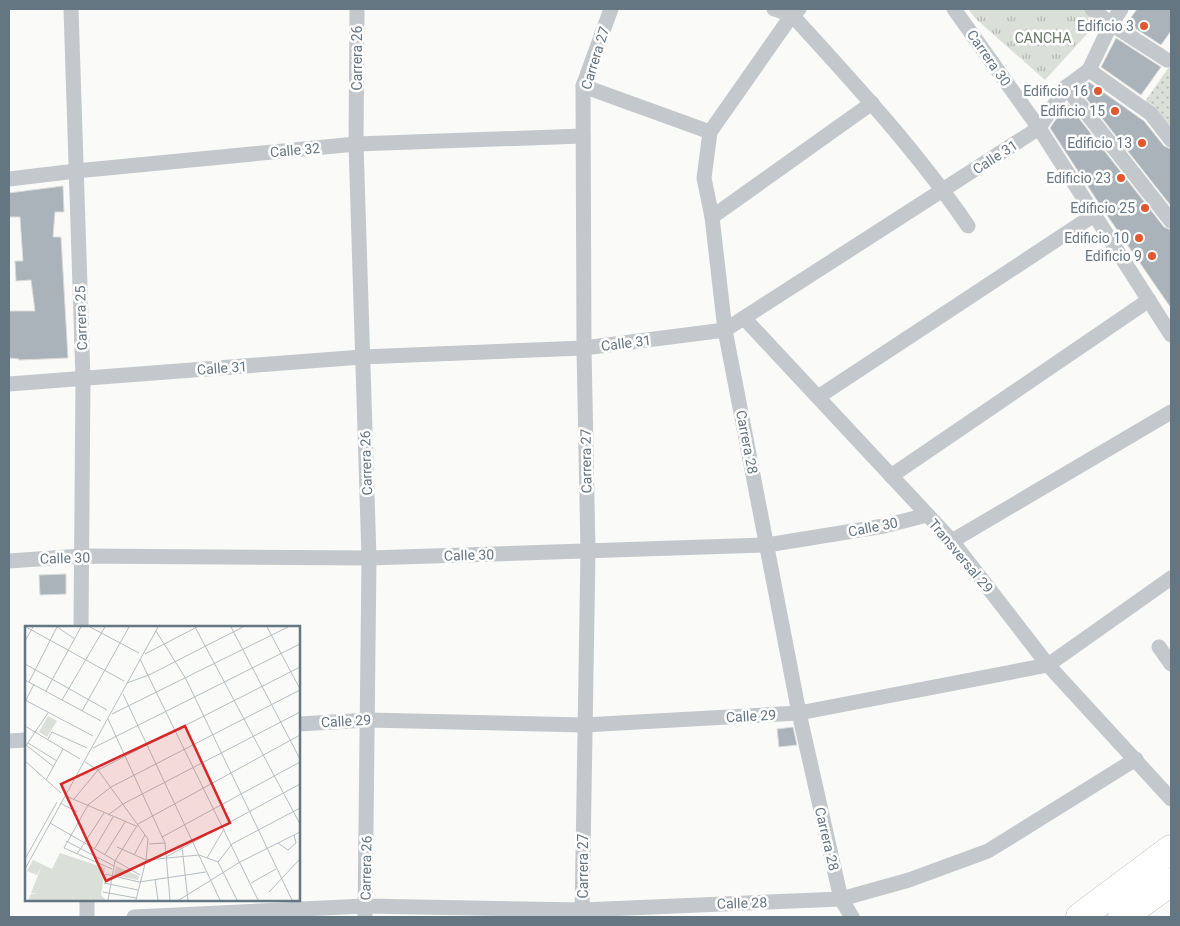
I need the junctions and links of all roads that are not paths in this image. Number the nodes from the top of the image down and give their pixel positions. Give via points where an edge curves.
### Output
1 (71, 9) edge
2 (357, 9) edge
3 (611, 9) edge
4 (774, 9) edge
5 (954, 9) edge
6 (1092, 9) edge
7 (1121, 9) edge
8 (796, 12) edge
9 (1111, 24) junction
10 (1167, 60) dead end
11 (1088, 70) junction
12 (583, 86) junction
13 (1066, 87) junction
14 (872, 103) junction
15 (1039, 128) junction
16 (710, 132) junction
17 (583, 136) junction
18 (1171, 140) edge
19 (356, 144) junction
20 (76, 170) junction
21 (9, 179) edge
22 (943, 190) junction
23 (1094, 214) junction
24 (712, 217) junction
25 (1171, 221) edge
26 (968, 226) dead end
27 (1149, 300) junction
28 (744, 318) junction
29 (725, 330) junction
30 (1171, 335) edge
31 (584, 348) junction
32 (362, 357) junction
33 (83, 378) junction
34 (9, 384) edge
35 (818, 397) junction
36 (1171, 412) edge
37 (891, 476) junction
38 (927, 515) junction
39 (952, 541) junction
40 (767, 545) junction
41 (588, 551) junction
42 (81, 556) junction
43 (369, 558) junction
44 (9, 560) edge
45 (1171, 578) edge
46 (81, 626) edge
47 (1159, 647) dead end
48 (1171, 664) edge
49 (1048, 665) junction
50 (799, 713) junction
51 (368, 720) junction
52 (300, 724) edge
53 (584, 725) junction
54 (25, 740) edge
55 (9, 741) edge
56 (1136, 759) junction
57 (1171, 799) edge
58 (1171, 849) edge
59 (1171, 882) edge
60 (840, 899) junction
61 (87, 901) edge
62 (365, 911) edge
63 (582, 913) edge
64 (87, 917) edge
65 (134, 917) edge
66 (852, 917) edge
67 (1080, 917) edge
68 (1122, 917) edge

1 - 20 street, Carrera 25
2 - 19 street, Carrera 26
3 - 12 street, Carrera 27
4 - 8 street
5 - 15 street, Carrera 30
6 - 9 street
7 - 9 street, Calle 31
8 - 14 street
8 - 16 street, Carrera 28
9 - 10 street
9 - 11 street, Calle 31
11 - 13 street, Calle 31
11 - 18 street via 1152,114
12 - 16 street
12 - 17 street, Carrera 27
13 - 15 street, Calle 31
13 - 25 street
14 - 22 street
14 - 24 street
15 - 22 street, Calle 31
15 - 23 street, Carrera 30
16 - 24 street, Carrera 28 via 704,178
17 - 19 street, Calle 32
17 - 31 street, Carrera 27
19 - 20 street, Calle 32
19 - 32 street, Carrera 26
20 - 21 street, Calle 32
20 - 33 street, Carrera 25
22 - 26 street
22 - 28 street, Calle 31
23 - 27 street, Carrera 30
23 - 35 street
24 - 29 street, Carrera 28
27 - 30 street, Carrera 30
27 - 37 street
28 - 29 street, Calle 31
28 - 35 street, Transversal 29
29 - 31 street, Calle 31
29 - 40 street, Carrera 28
31 - 32 street, Calle 31
31 - 41 street, Carrera 27
32 - 33 street, Calle 31
32 - 43 street, Carrera 26
33 - 34 street, Calle 31
33 - 42 street, Carrera 25
35 - 37 street, Transversal 29
36 - 39 street
37 - 38 street, Transversal 29
38 - 39 street, Transversal 29
38 - 40 street, Calle 30 via 884,526
39 - 49 street, Transversal 29
40 - 41 street, Calle 30
40 - 50 street, Carrera 28
41 - 43 street, Calle 30
41 - 53 street, Carrera 27
42 - 43 street, Calle 30
42 - 44 street, Calle 30
42 - 46 street, Carrera 25
43 - 51 street, Carrera 26
45 - 49 street, Calle 29
47 - 48 street
49 - 50 street, Calle 29
49 - 56 street, Transversal 29
50 - 53 street, Calle 29
50 - 60 street, Carrera 28
51 - 52 street, Calle 29
51 - 53 street, Calle 29
51 - 62 street, Carrera 26
53 - 63 street, Carrera 27
54 - 55 street
56 - 57 street, Transversal 29
56 - 60 street, Calle 28 via 988,850 909,880
58 - 67 highway
59 - 68 highway
60 - 63 street, Calle 28
60 - 66 street
61 - 64 street
62 - 63 street, Calle 28
62 - 65 street, Calle 28

